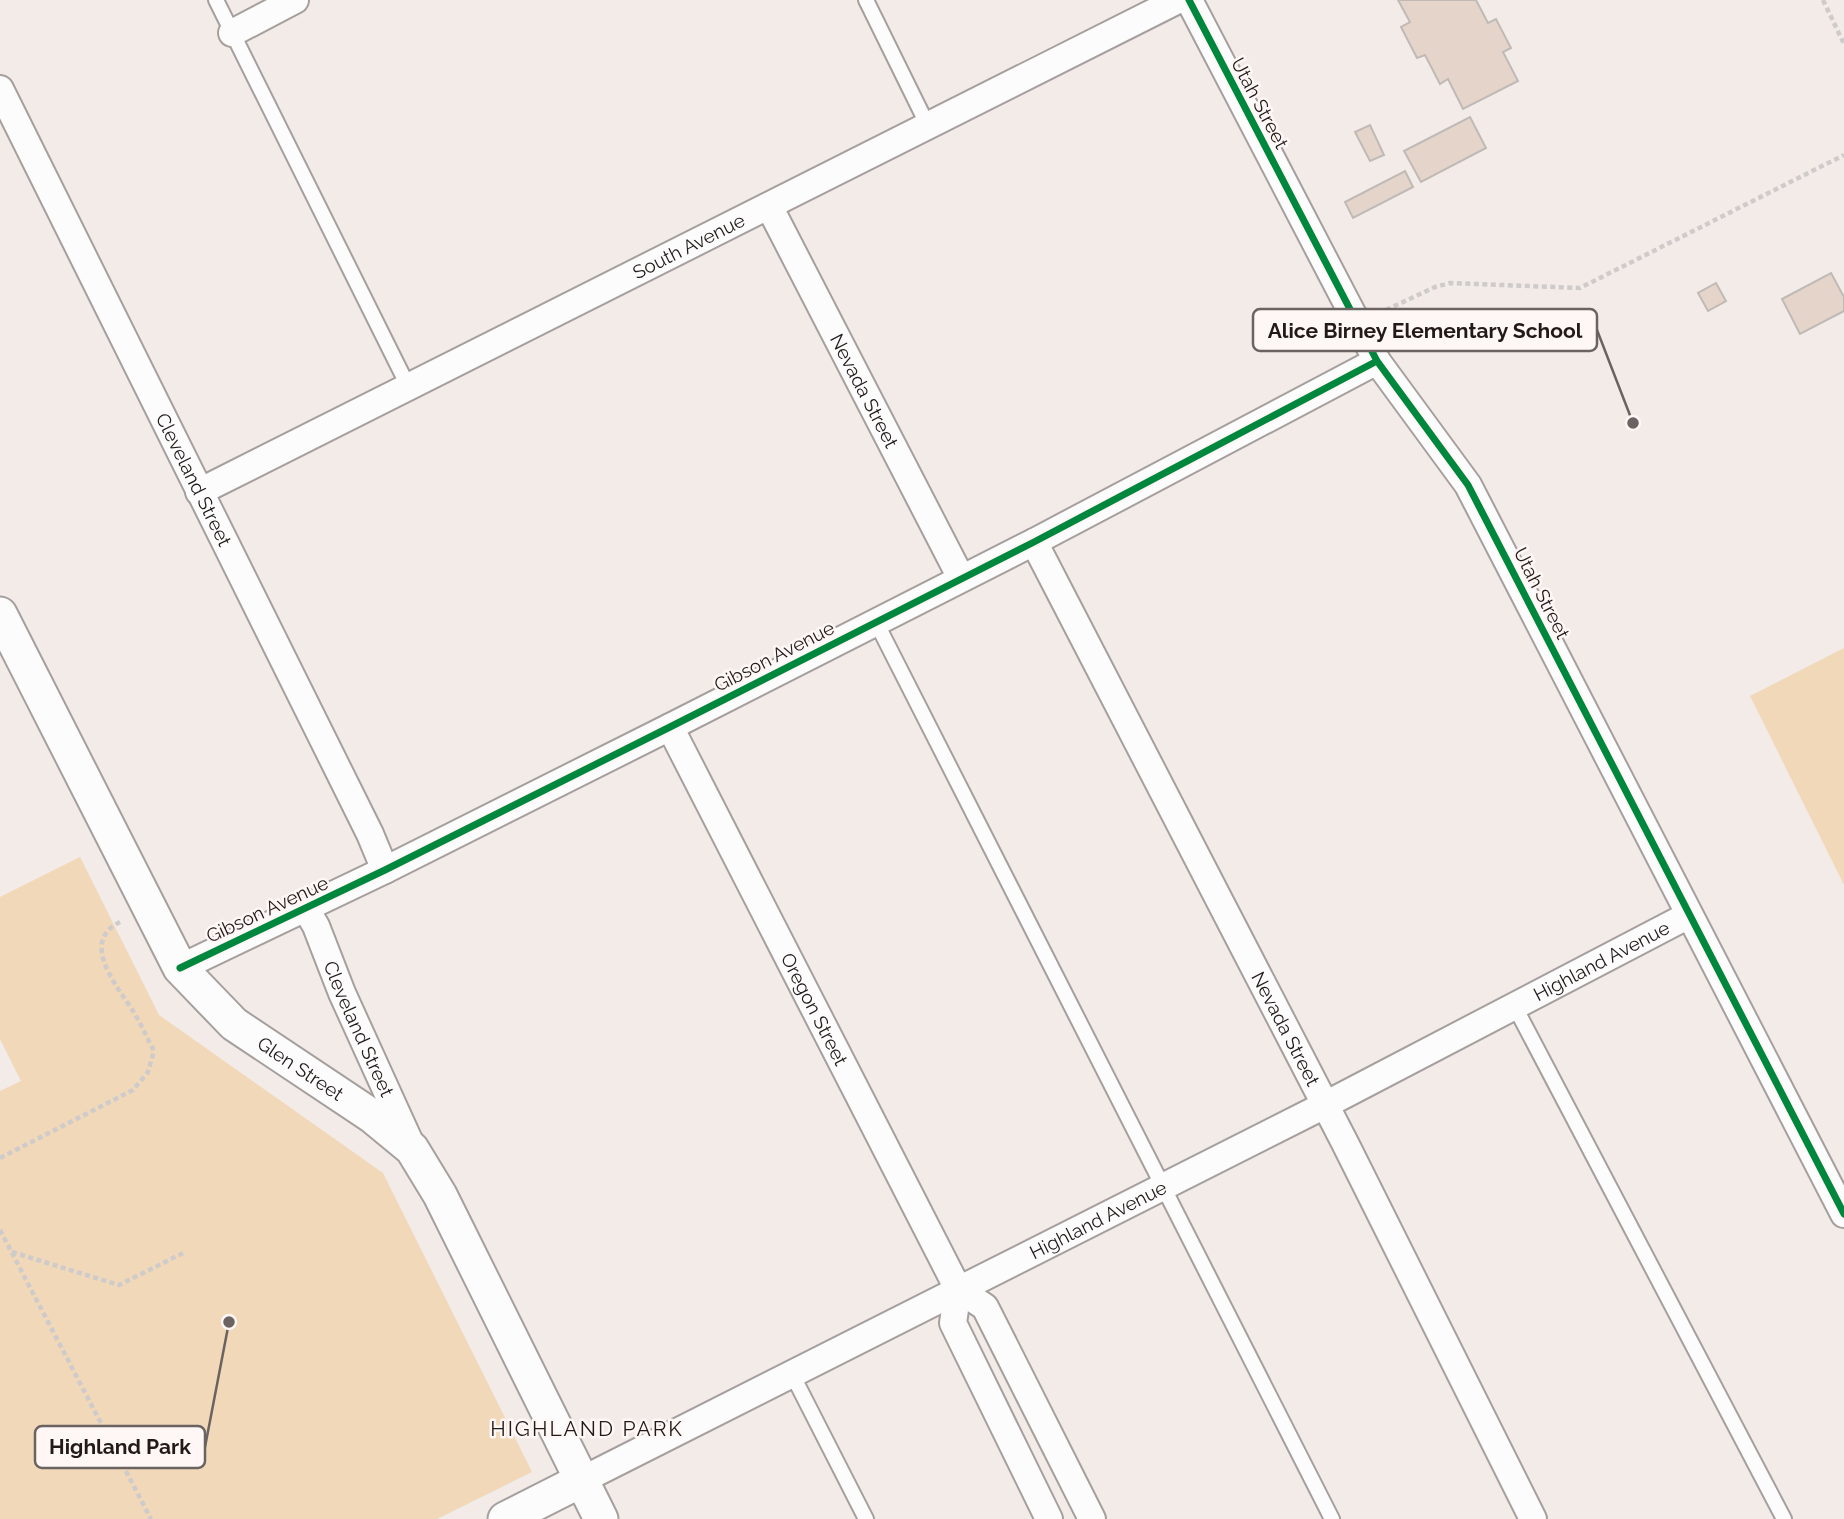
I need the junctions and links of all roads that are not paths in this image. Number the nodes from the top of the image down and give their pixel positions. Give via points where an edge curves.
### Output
1 (216, 0) edge
2 (295, 0) edge
3 (866, 0) edge
4 (1178, 0) edge
5 (1189, 0) edge
6 (1143, 8) edge
7 (232, 33) junction
8 (0, 89) edge
9 (928, 125) junction
10 (769, 206) junction
11 (1377, 361) junction
12 (408, 386) junction
13 (199, 492) junction
14 (1034, 542) junction
15 (961, 578) junction
16 (0, 614) edge
17 (876, 622) junction
18 (670, 727) junction
19 (385, 870) junction
20 (306, 909) junction
21 (1689, 915) junction
22 (180, 968) junction
23 (1514, 1005) junction
24 (1325, 1105) junction
25 (412, 1149) junction
26 (1162, 1187) junction
27 (1844, 1214) edge
28 (958, 1289) junction
29 (792, 1374) junction
30 (582, 1480) junction
31 (505, 1519) edge
32 (601, 1519) edge
33 (866, 1519) edge
34 (1049, 1519) edge
35 (1092, 1519) edge
36 (1332, 1519) edge
37 (1533, 1519) edge
38 (1784, 1519) edge

1 - 7 lane
2 - 7 street
3 - 9 lane
4 - 6 street, South Avenue
5 - 11 street, Utah Street
6 - 9 street, South Avenue
7 - 12 lane
8 - 13 street, Cleveland Street
9 - 10 street, South Avenue
10 - 12 street, South Avenue
10 - 15 street, Nevada Street
11 - 14 street, Gibson Avenue
11 - 21 street, Utah Street via 1468,485
12 - 13 street, South Avenue
13 - 19 street, Cleveland Street
14 - 15 street, Gibson Avenue
14 - 24 street, Nevada Street
15 - 17 street, Gibson Avenue
16 - 22 street, Glen Street
17 - 18 street, Gibson Avenue
17 - 26 lane
18 - 19 street, Gibson Avenue
18 - 28 street, Oregon Street
19 - 20 street, Gibson Avenue
20 - 22 street, Gibson Avenue
20 - 25 street, Cleveland Street
21 - 23 street, Highland Avenue
21 - 27 street, Utah Street
22 - 25 street, Glen Street via 234,1024 372,1116
23 - 24 street, Highland Avenue
23 - 38 lane
24 - 26 street, Highland Avenue
24 - 37 street, Nevada Street
25 - 30 street, Glen Street via 440,1195
26 - 28 street, Highland Avenue
26 - 36 lane
28 - 29 street, Highland Avenue
28 - 34 street via 953,1323
28 - 35 street, Oregon Street via 985,1307
29 - 30 street, Highland Avenue
29 - 33 lane
30 - 31 street, Highland Avenue
30 - 32 street, Glen Street

